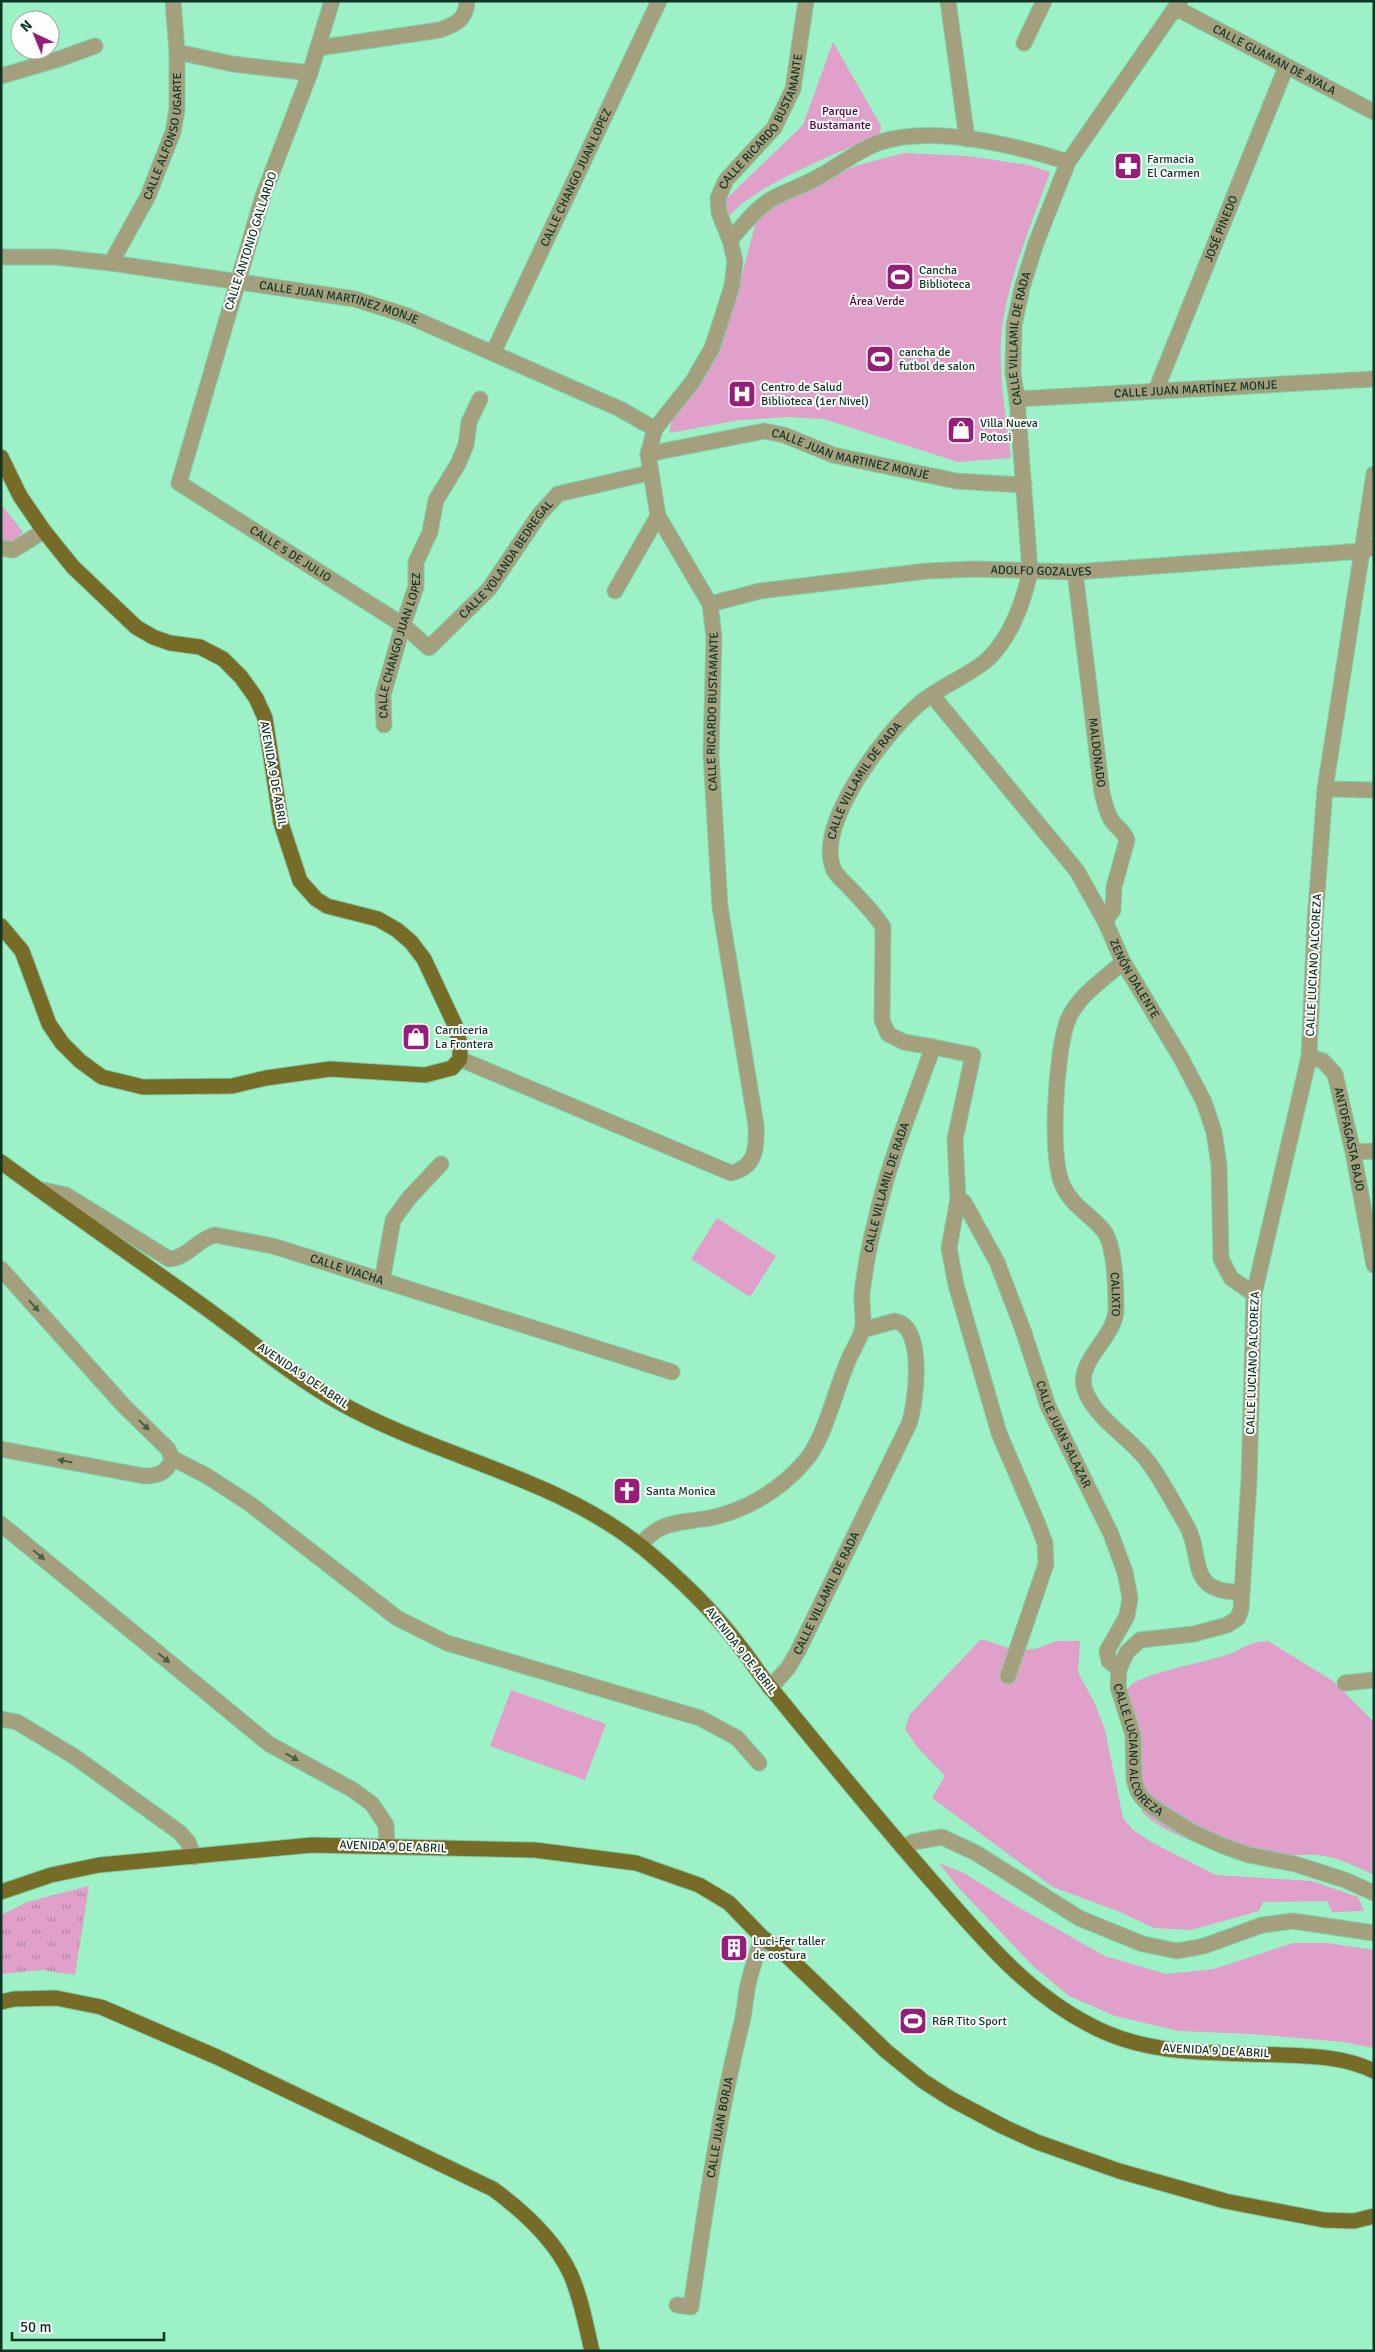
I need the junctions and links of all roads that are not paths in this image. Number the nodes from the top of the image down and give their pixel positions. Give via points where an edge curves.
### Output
1 (173, 1) edge
2 (332, 1) edge
3 (467, 1) edge
4 (659, 1) edge
5 (806, 1) edge
6 (948, 1) edge
7 (1044, 1) edge
8 (1178, 5) edge
9 (1024, 43) dead end
10 (95, 46) dead end
11 (318, 48) junction
12 (177, 52) junction
13 (1286, 67) junction
14 (310, 73) junction
15 (1, 76) edge
16 (1374, 112) edge
17 (967, 139) junction
18 (1068, 162) junction
19 (730, 240) junction
20 (1, 257) edge
21 (111, 263) junction
22 (238, 281) junction
23 (493, 353) junction
24 (1374, 379) edge
25 (1156, 390) junction
26 (480, 399) dead end
27 (1017, 399) junction
28 (655, 429) junction
29 (648, 454) junction
30 (1, 457) edge
31 (649, 473) junction
32 (1374, 474) edge
33 (178, 483) joint
34 (1024, 485) junction
35 (658, 516) junction
36 (44, 531) junction
37 (1, 548) edge
38 (1368, 549) edge
39 (1030, 571) junction
40 (1075, 572) junction
41 (615, 591) dead end
42 (710, 604) junction
43 (402, 625) junction
44 (429, 648) joint
45 (932, 695) junction
46 (384, 725) dead end
47 (1325, 789) junction
48 (1374, 790) edge
49 (1105, 922) junction
50 (1, 926) edge
51 (1123, 962) junction
52 (934, 1047) junction
53 (1309, 1057) junction
54 (460, 1059) junction
55 (1353, 1152) junction
56 (1374, 1152) edge
57 (1, 1162) edge
58 (441, 1164) dead end
59 (38, 1189) junction
60 (958, 1199) junction
61 (1374, 1266) edge
62 (1, 1269) edge
63 (382, 1281) junction
64 (1254, 1294) junction
65 (862, 1330) junction
66 (672, 1372) dead end
67 (1, 1450) edge
68 (172, 1458) junction
69 (1, 1524) edge
70 (640, 1546) junction
71 (1242, 1592) junction
72 (1119, 1669) junction
73 (1008, 1676) dead end
74 (1374, 1680) edge
75 (1345, 1683) dead end
76 (770, 1688) junction
77 (1, 1719) edge
78 (759, 1763) dead end
79 (387, 1846) junction
80 (903, 1848) junction
81 (194, 1857) junction
82 (1, 1892) edge
83 (1374, 1892) edge
84 (1374, 1933) edge
85 (762, 1937) junction
86 (1, 2002) edge
87 (1374, 2071) edge
88 (1374, 2216) edge
89 (677, 2305) dead end
90 (592, 2351) edge

1 - 12 street, CALLE ALFONSO UGARTE
2 - 11 street, CALLE ANTONIO GALLARDO
3 - 11 street via 466,13 458,24 440,30
4 - 23 street, CALLE CHANGO JUAN LOPEZ
5 - 19 street, CALLE RICARDO BUSTAMANTE via 793,89 774,128 726,180 718,198 719,213
6 - 17 street
7 - 9 street
8 - 13 street, CALLE GUAMAN DE AYALA
8 - 18 street, CALLE VILLAMIL DE RADA
10 - 15 street
11 - 14 street, CALLE ANTONIO GALLARDO
12 - 14 street via 233,64
12 - 21 street, CALLE ALFONSO UGARTE via 177,110 173,132 148,196
13 - 16 street, CALLE GUAMAN DE AYALA
13 - 25 street, JOSÉ PINEDO
14 - 22 street, CALLE ANTONIO GALLARDO via 264,196
17 - 18 street via 1022,148
17 - 19 street via 913,136 880,142 807,184 770,200
18 - 27 street, CALLE VILLAMIL DE RADA via 1036,243 1018,305 1012,346
19 - 28 street, CALLE RICARDO BUSTAMANTE via 735,261 732,286 712,348 694,381
20 - 21 street, CALLE JUAN MARTINEZ MONJE via 56,257
21 - 22 street, CALLE JUAN MARTINEZ MONJE
22 - 23 street, CALLE JUAN MARTINEZ MONJE via 355,298 408,316
22 - 33 street, CALLE ANTONIO GALLARDO
23 - 28 street, CALLE JUAN MARTINEZ MONJE via 620,409
24 - 25 street, CALLE JUAN MARTÍNEZ MONJE
25 - 27 street, CALLE JUAN MARTÍNEZ MONJE
26 - 43 street, CALLE CHANGO JUAN LOPEZ via 469,422 466,445 458,464 436,500 430,532 416,562 416,586
27 - 34 street, CALLE VILLAMIL DE RADA
28 - 29 street, CALLE RICARDO BUSTAMANTE
29 - 31 street, CALLE RICARDO BUSTAMANTE
29 - 34 street, CALLE JUAN MARTINEZ MONJE via 764,432 784,435 833,455 956,481
30 - 36 main road, AVENIDA 9 DE ABRIL via 20,496
31 - 35 street, CALLE RICARDO BUSTAMANTE
31 - 44 street, CALLE YOLANDA BEDREGAL via 558,494 539,515 489,589
32 - 38 street, CALLE LUCIANO ALCOREZA
33 - 43 street, CALLE 5 DE JULIO
34 - 39 street, CALLE VILLAMIL DE RADA
35 - 41 street
35 - 42 street, CALLE RICARDO BUSTAMANTE
36 - 37 street via 13,550
36 - 54 main road, AVENIDA 9 DE ABRIL via 73,567 136,627 170,643 200,647 223,659 241,677 265,718 281,823 300,880 316,899 327,906 378,919 411,942 424,959 455,1025
38 - 40 street, ADOLFO GOZALVES
38 - 47 street, CALLE LUCIANO ALCOREZA
39 - 40 street, ADOLFO GOZALVES
39 - 42 street, ADOLFO GOZALVES via 927,571 760,591
39 - 45 street, CALLE VILLAMIL DE RADA via 1026,591 1000,645 987,659
40 - 49 street, MALDONADO via 1102,793 1110,817 1125,832 1127,840 1114,887 1113,910
42 - 54 street, CALLE RICARDO BUSTAMANTE via 714,637 711,754 720,907 756,1125 757,1145 749,1165 731,1173
43 - 44 street, CALLE 5 DE JULIO
43 - 46 street, CALLE CHANGO JUAN LOPEZ via 383,695
45 - 49 street, ZENÓN DALENTE via 1077,871
45 - 52 street, CALLE VILLAMIL DE RADA via 896,729 856,781 833,829 829,851 834,871 883,927 882,1020 888,1034 904,1042
47 - 48 street
47 - 53 street, CALLE LUCIANO ALCOREZA
49 - 51 street, ZENÓN DALENTE
50 - 54 main road via 22,951 49,1024 80,1062 102,1077 143,1087 232,1086 330,1069 425,1075 452,1068
51 - 64 street, ZENÓN DALENTE via 1204,1102 1214,1132 1219,1165 1221,1259 1231,1278
51 - 71 street, CALIXTO via 1084,996 1067,1022 1057,1082 1056,1167 1072,1203 1105,1232 1114,1279 1116,1310 1113,1326 1088,1363 1083,1378 1086,1393 1106,1420 1148,1462 1188,1527 1195,1560 1208,1586 1222,1593
52 - 60 street via 973,1055 955,1140
52 - 65 street, CALLE VILLAMIL DE RADA via 879,1206 863,1291
53 - 55 street, ANTOFAGASTA BAJO via 1323,1061 1335,1074
53 - 64 street, CALLE LUCIANO ALCOREZA
55 - 56 street
55 - 61 street, ANTOFAGASTA BAJO
57 - 59 main road, AVENIDA 9 DE ABRIL
58 - 63 street via 393,1220
59 - 63 street, CALLE VIACHA via 66,1194 169,1259 182,1256 205,1237 224,1236 273,1246
59 - 70 main road, AVENIDA 9 DE ABRIL via 333,1399 395,1431 560,1496 603,1519
60 - 72 street, CALLE JUAN SALAZAR via 964,1202 998,1262 1048,1406 1111,1534 1125,1572 1130,1598 1127,1616 1107,1651 1110,1661
60 - 73 street via 949,1248 956,1285 999,1433 1045,1543 1046,1564
62 -> 68 street via 124,1406 168,1448
63 - 66 street, CALLE VIACHA
64 - 71 street, CALLE LUCIANO ALCOREZA
65 - 70 street via 817,1440 808,1458 793,1473 763,1498 744,1508 720,1516 671,1523 654,1530
65 - 76 street, CALLE VILLAMIL DE RADA via 895,1321 904,1325 913,1341 917,1388 915,1406 798,1651
68 -> 67 street via 164,1472 144,1476
68 - 78 street via 250,1504 397,1618 447,1643 700,1718 737,1738
69 -> 79 street via 269,1744 353,1790 372,1804 386,1825
70 - 76 main road, AVENIDA 9 DE ABRIL via 713,1613
71 - 72 street, CALLE LUCIANO ALCOREZA via 1238,1618 1227,1625 1194,1634 1140,1640 1127,1652
72 - 83 street, CALLE LUCIANO ALCOREZA via 1118,1687 1133,1735 1134,1780 1144,1800 1192,1832 1223,1846 1295,1864
74 - 75 street
76 - 80 main road, AVENIDA 9 DE ABRIL
77 - 81 street via 17,1722 82,1762 179,1832 188,1842
79 - 81 main road, AVENIDA 9 DE ABRIL via 312,1845
79 - 85 main road, AVENIDA 9 DE ABRIL via 535,1850 636,1863 699,1885 728,1903
80 - 84 street via 913,1842 942,1837 983,1857 1079,1918 1144,1944 1177,1951 1204,1946 1262,1924 1293,1921
80 - 87 main road, AVENIDA 9 DE ABRIL via 1015,1971 1050,2001 1089,2025 1127,2042 1162,2050 1317,2056
81 - 82 main road, AVENIDA 9 DE ABRIL via 99,1864 51,1875
85 - 88 main road, AVENIDA 9 DE ABRIL via 785,1954 886,2051 923,2081 951,2100 1004,2127 1119,2170 1225,2201 1324,2220 1354,2221
85 - 89 street, CALLE JUAN BORJA via 731,2061 710,2174 691,2306
86 - 90 main road via 56,1998 101,2007 217,2057 493,2189 526,2214 570,2273

